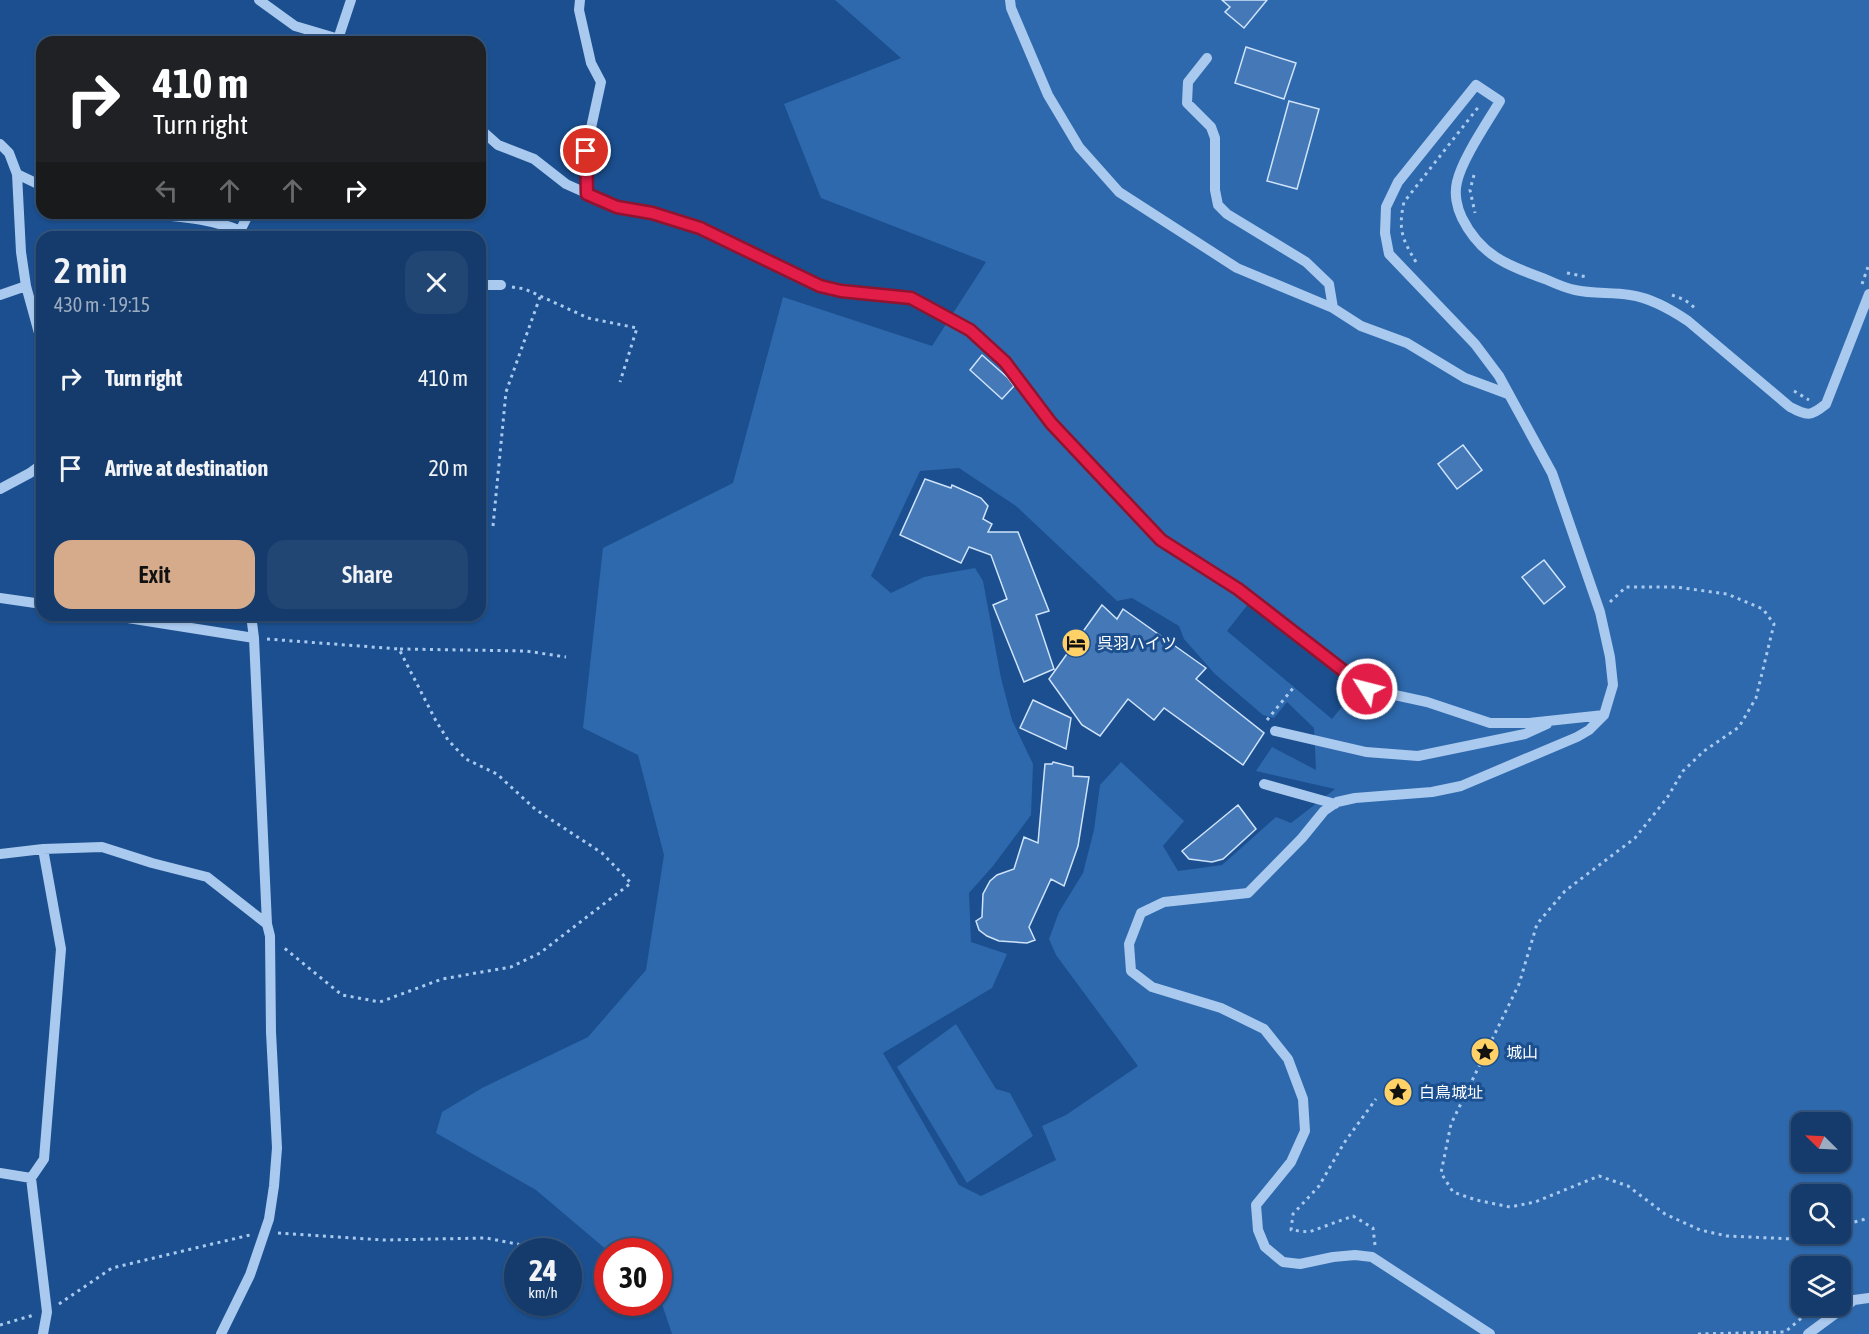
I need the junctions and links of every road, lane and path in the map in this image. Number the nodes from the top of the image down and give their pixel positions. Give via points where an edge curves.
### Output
1 (260, 0) edge
2 (351, 0) edge
3 (580, 0) edge
4 (1010, 0) edge
5 (326, 36) edge
6 (343, 36) edge
7 (1207, 58) dead end
8 (1480, 105) dead end
9 (486, 134) edge
10 (0, 144) edge
11 (1476, 169) dead end
12 (17, 174) junction
13 (36, 183) edge
14 (587, 194) junction
15 (199, 219) edge
16 (1479, 222) dead end
17 (232, 231) edge
18 (1869, 264) edge
19 (1423, 269) dead end
20 (1566, 272) dead end
21 (1595, 278) dead end
22 (26, 285) junction
23 (486, 285) edge
24 (501, 285) joint
25 (1864, 292) edge
26 (1668, 293) dead end
27 (0, 296) edge
28 (540, 297) junction
29 (1333, 308) junction
30 (1702, 315) dead end
31 (36, 322) edge
32 (620, 382) dead end
33 (1787, 386) dead end
34 (1508, 394) junction
35 (1809, 400) dead end
36 (36, 468) edge
37 (0, 489) edge
38 (493, 526) dead end
39 (0, 598) edge
40 (36, 603) edge
41 (1599, 612) junction
42 (147, 621) edge
43 (252, 621) edge
44 (254, 638) junction
45 (399, 649) junction
46 (566, 657) dead end
47 (1294, 687) dead end
48 (1604, 715) junction
49 (1558, 720) junction
50 (1266, 722) dead end
51 (1275, 730) dead end
52 (1264, 784) dead end
53 (1335, 804) junction
54 (43, 849) junction
55 (0, 854) edge
56 (267, 924) junction
57 (270, 936) junction
58 (1376, 1099) dead end
59 (0, 1173) edge
60 (32, 1178) junction
61 (1869, 1218) edge
62 (1851, 1224) edge
63 (265, 1232) junction
64 (1791, 1239) edge
65 (504, 1241) edge
66 (1375, 1247) dead end
67 (1869, 1298) edge
68 (47, 1312) junction
69 (1804, 1316) edge
70 (0, 1325) edge
71 (43, 1334) edge
72 (221, 1334) edge
73 (1490, 1334) edge
74 (1698, 1334) edge
75 (1808, 1334) edge

1 - 5 street via 295,26
2 - 6 street
3 - 14 street via 591,63 601,82 586,151
4 - 29 street via 1048,95 1079,147 1119,192 1237,268
7 - 29 street via 1188,82 1187,103 1211,127 1215,138 1218,205 1306,262 1329,284
8 - 19 path via 1404,202 1403,241
9 - 14 street via 498,145 534,159 566,184
10 - 12 street via 9,153
11 - 16 path via 1470,190
12 - 13 street
12 - 22 street
14 - 49 street via 617,207 700,228 820,286 911,298 970,330 1005,362 1051,423 1161,540 1238,589 1367,689 1427,702 1490,723
15 - 17 street
18 - 25 path
20 - 21 path
22 - 27 street
22 - 31 street
23 - 24 street
24 - 28 path via 525,289
25 - 34 street via 1826,404 1806,415 1790,407 1673,312 1629,294 1573,290 1513,267 1477,242 1459,212 1457,181 1500,101 1476,85 1398,182 1386,207 1385,233 1389,254 1475,344
26 - 30 path via 1685,300
28 - 32 path via 588,318 637,328
28 - 38 path via 506,392
29 - 34 street via 1361,326 1407,343 1465,378
33 - 35 path
34 - 41 street via 1552,473
36 - 37 street
39 - 40 street
41 - 48 street via 1613,685
41 - 64 path via 1626,587 1676,587 1727,594 1763,609 1774,624 1756,698 1739,727 1683,771 1635,838 1565,891 1537,924 1520,984 1451,1124 1441,1173 1452,1192 1510,1207 1535,1202 1599,1176 1628,1186 1665,1214 1700,1230 1727,1236
42 - 44 street
43 - 44 street
44 - 45 path
44 - 56 street
45 - 46 path via 526,651
45 - 57 path via 436,721 465,759 497,774 535,809 602,853 631,883 540,953 511,967 442,979 380,1002 342,995
47 - 50 path
48 - 49 street
48 - 53 street via 1577,737 1461,786 1355,798
49 - 51 street via 1525,734 1418,756 1365,752
52 - 53 street
53 - 73 street via 1248,893 1164,902 1141,913 1129,944 1131,971 1152,987 1221,1008 1264,1029 1288,1059 1303,1099 1305,1131 1291,1162 1256,1205 1258,1230 1265,1247 1283,1262 1300,1264 1333,1257 1372,1257
54 - 55 street
54 - 56 street via 102,847 207,877
54 - 60 street via 61,949 44,1159
56 - 57 street
57 - 63 street via 277,1148
58 - 66 path via 1318,1186 1293,1214 1291,1230 1309,1232 1353,1216 1372,1228
59 - 60 street
60 - 68 street
61 - 62 path
63 - 65 path via 384,1240 486,1238
63 - 68 path via 112,1268
63 - 72 street via 250,1275
67 - 75 street via 1854,1300
68 - 70 path
68 - 71 street
69 - 74 path via 1785,1332

